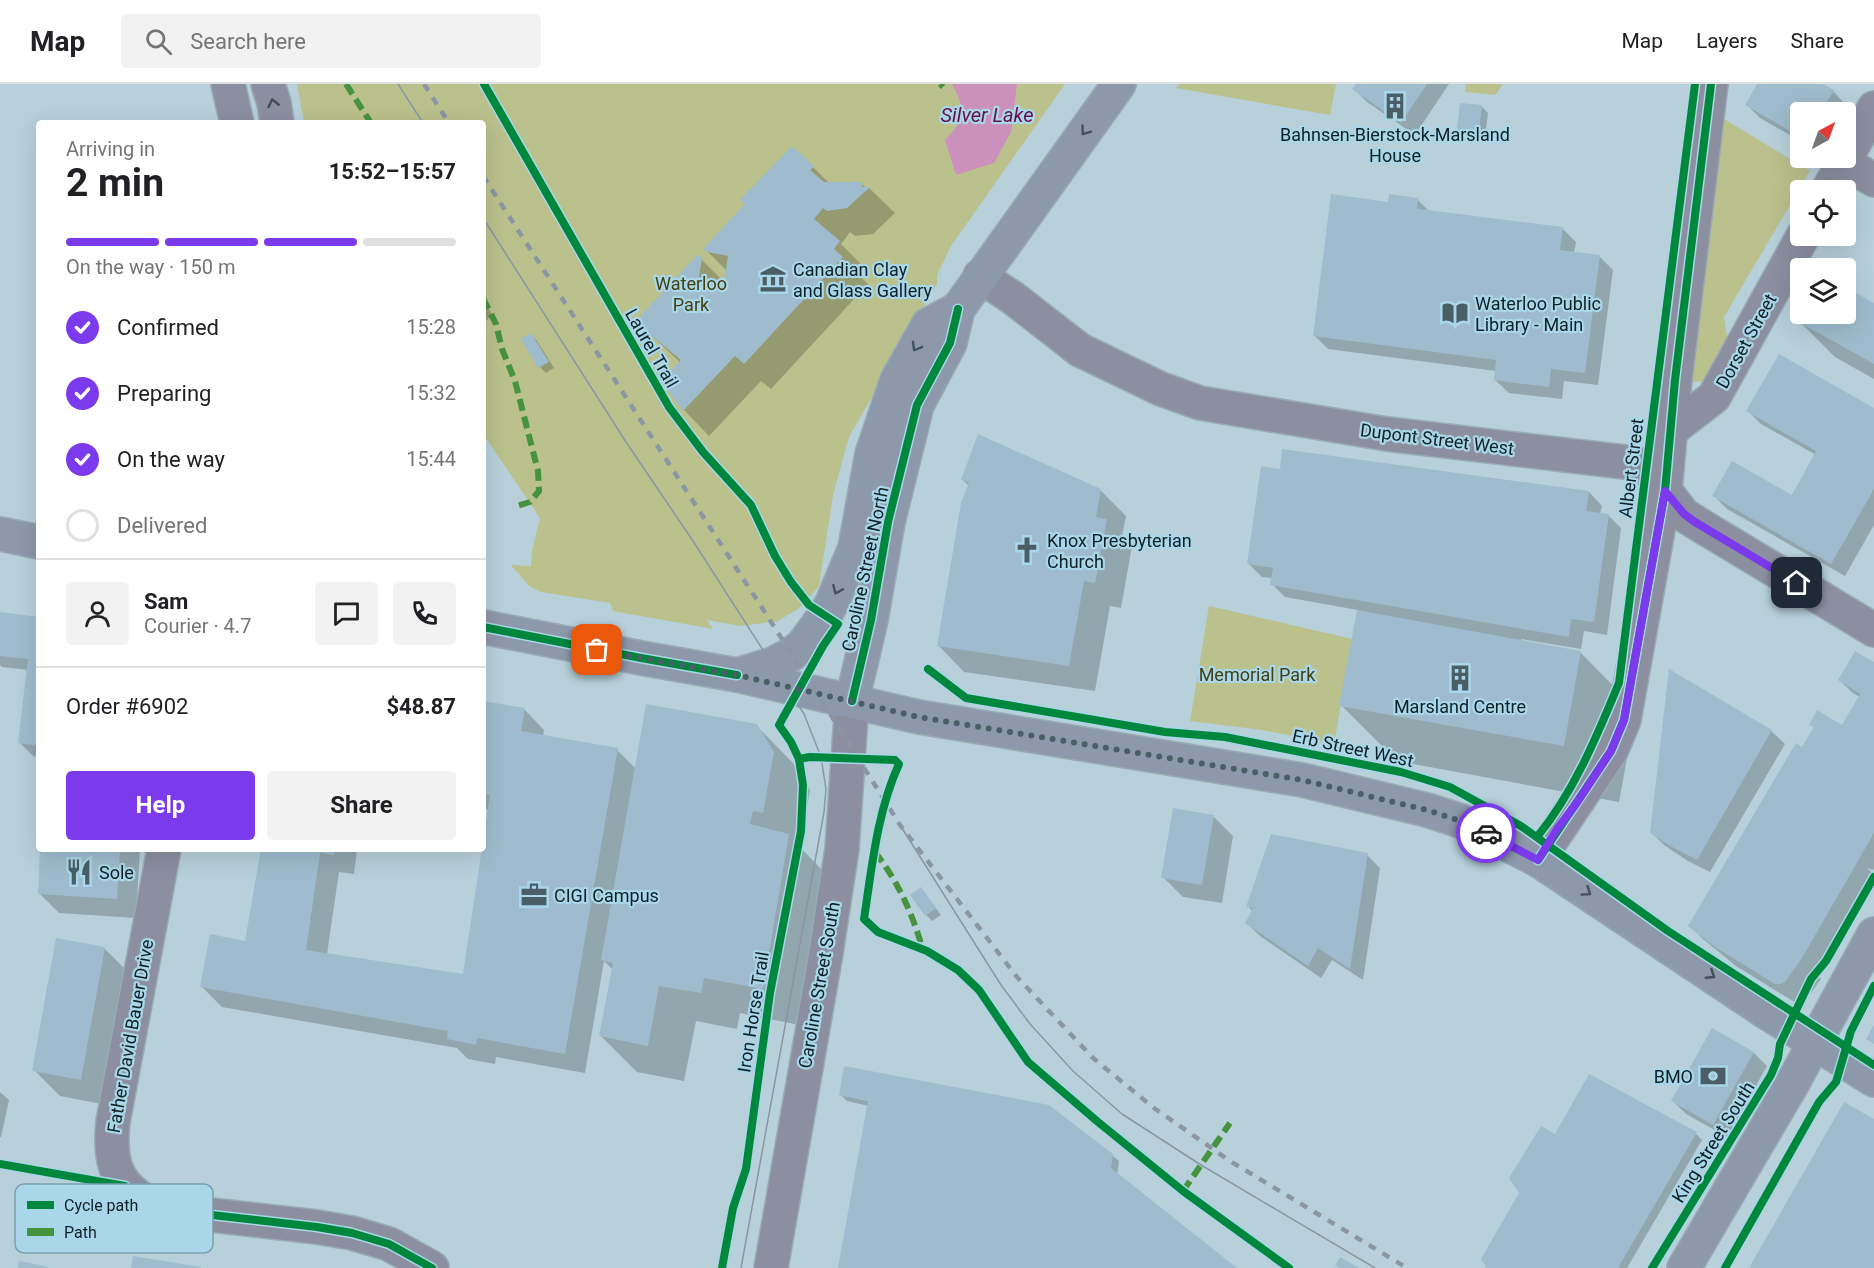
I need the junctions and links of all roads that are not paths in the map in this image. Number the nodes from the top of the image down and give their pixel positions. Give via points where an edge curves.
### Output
1 (228, 84) edge
2 (268, 84) edge
3 (1119, 84) edge
4 (1711, 84) edge
5 (1874, 108) edge
6 (236, 120) edge
7 (277, 120) edge
8 (1856, 139) edge
9 (1853, 168) edge
10 (1874, 180) edge
11 (1797, 246) edge
12 (980, 276) junction
13 (958, 309) junction
14 (1670, 431) junction
15 (1665, 491) junction
16 (0, 534) edge
17 (36, 541) edge
18 (486, 628) edge
19 (1874, 630) edge
20 (737, 675) junction
21 (852, 701) junction
22 (163, 852) edge
23 (1538, 860) junction
24 (1874, 934) edge
25 (1814, 1042) junction
26 (1874, 1080) edge
27 (124, 1184) edge
28 (213, 1215) edge
29 (432, 1268) edge
30 (771, 1268) edge
31 (1684, 1268) edge

1 - 6 street
7 -> 2 street
3 -> 12 main road, Caroline Street North
4 - 14 street, Albert Street
5 - 8 street
9 - 10 street
11 - 14 street, Dorset Street via 1714,397
12 - 13 main road, Caroline Street North
12 - 15 street, Dupont Street West via 1080,350 1200,403 1387,434 1633,463 1646,466
13 -> 20 main road via 928,325 897,380 872,454 855,548 825,615 792,654
13 - 21 main road, Caroline Street North via 950,343 917,405 888,522
14 - 15 street, Albert Street
15 - 19 street, Dupont Street West via 1695,522
15 - 23 street, Albert Street via 1624,720 1611,751
16 - 17 main road
18 - 20 main road
20 - 21 main road
21 - 23 main road via 919,717 1251,771 1355,792 1461,821
21 - 30 street, Caroline Street South via 840,861
22 - 27 street, Father David Bauer Drive via 113,1122 111,1147
23 -> 25 main road
24 - 25 main road, King Street South
25 - 26 main road
25 - 31 main road, King Street South
28 - 29 street, Father David Bauer Drive via 352,1233 389,1244

